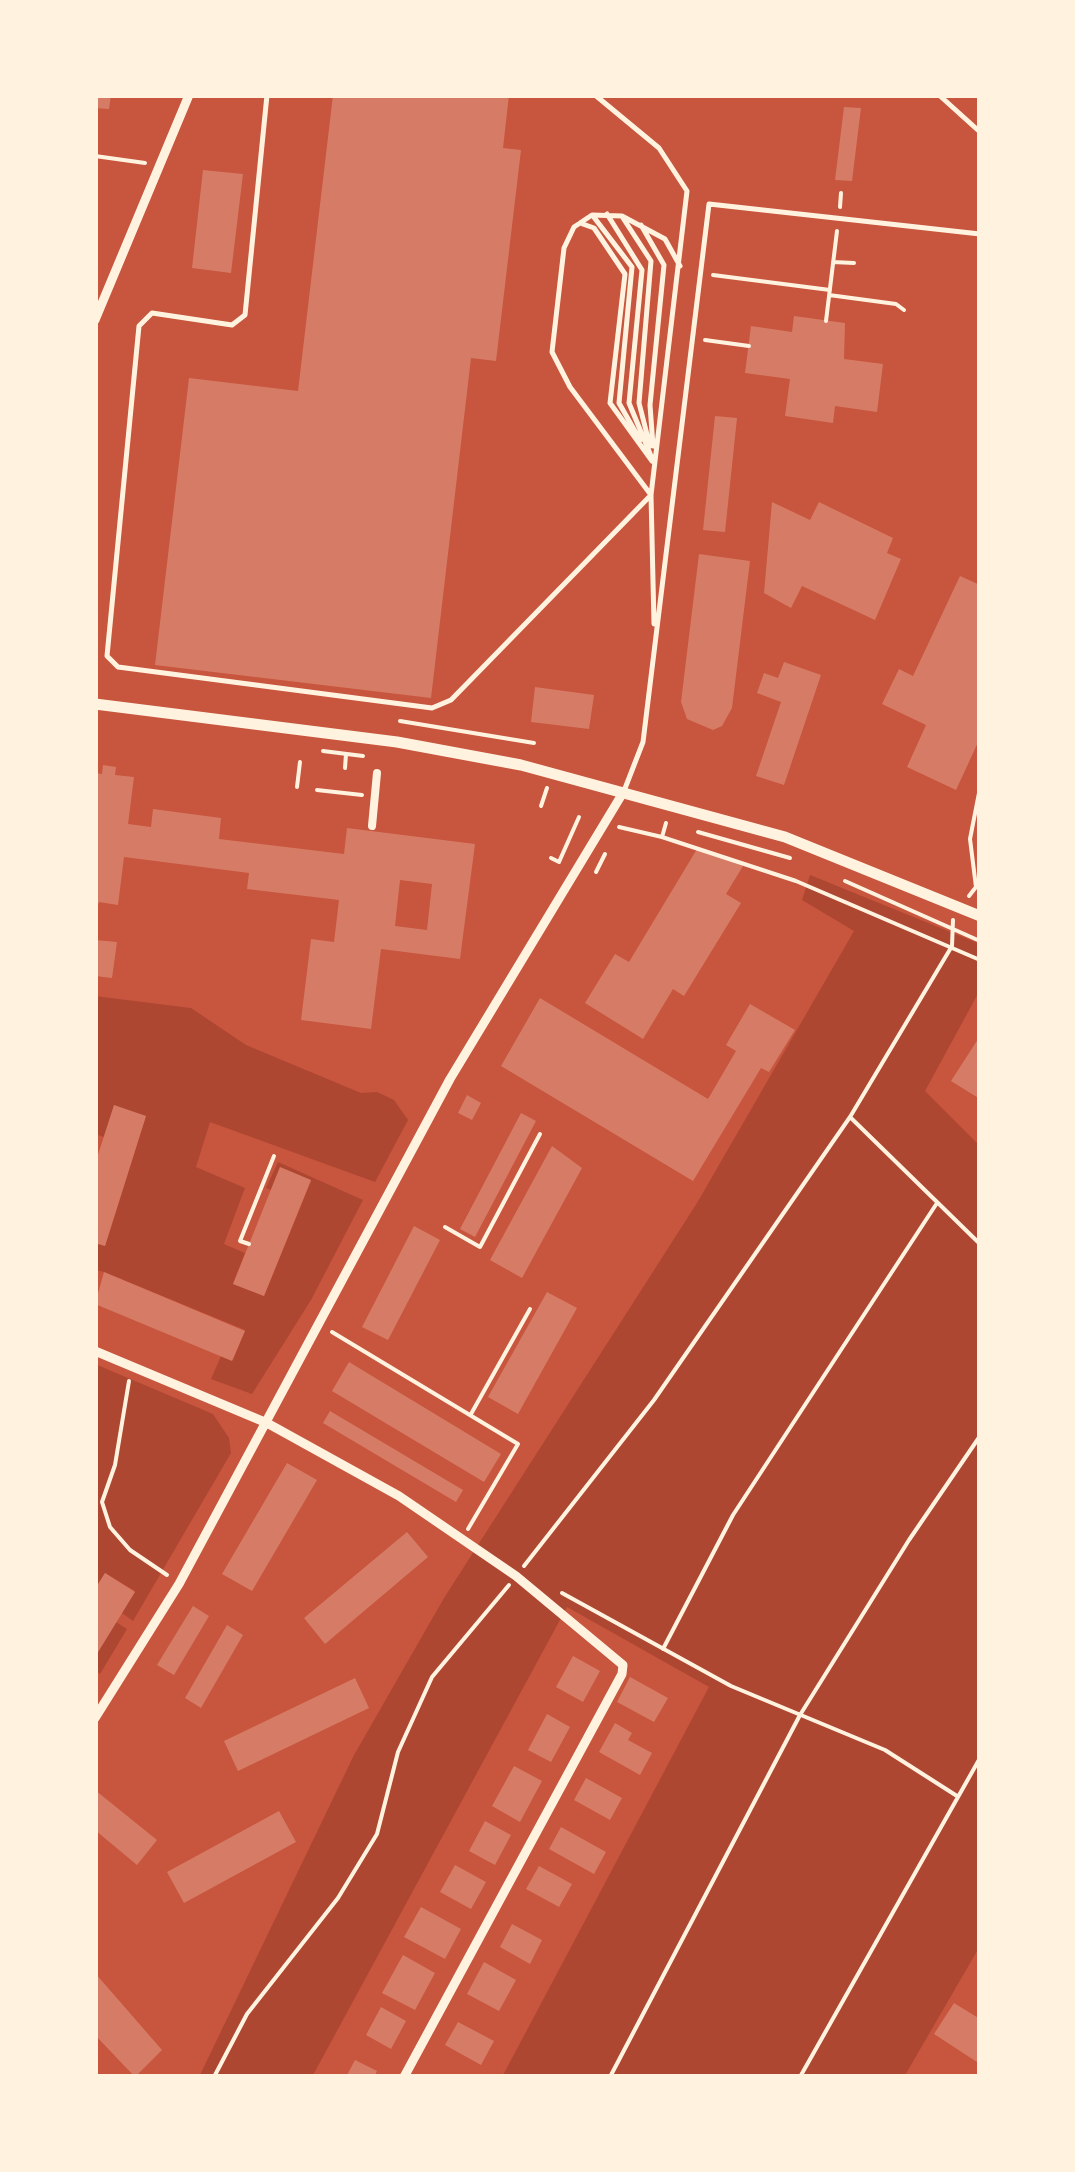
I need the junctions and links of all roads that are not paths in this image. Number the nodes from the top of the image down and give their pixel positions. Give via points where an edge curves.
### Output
1 (188, 95) edge
2 (268, 95) edge
3 (595, 95) edge
4 (940, 95) edge
5 (980, 132) edge
6 (607, 214) junction
7 (592, 215) junction
8 (622, 216) junction
9 (580, 223) junction
10 (640, 223) junction
11 (980, 234) edge
12 (681, 269) junction
13 (95, 320) edge
14 (654, 464) junction
15 (651, 495) junction
16 (654, 648) junction
17 (95, 704) edge
18 (377, 772) dead end
19 (624, 790) junction
20 (372, 826) dead end
21 (980, 916) edge
22 (95, 1352) edge
23 (268, 1423) junction
24 (95, 1718) edge
25 (404, 2077) edge

1 - 13 street
2 - 15 lane via 245,315 232,326 152,313 139,326 106,649 111,663 442,706
3 - 12 lane via 659,148 682,179 688,202
4 - 5 lane
6 - 7 lane
6 - 8 lane
6 - 14 lane via 642,270 629,403
7 - 9 lane
7 - 14 lane via 632,267 620,403
8 - 10 lane
8 - 14 lane via 651,261 639,403
9 - 14 lane via 594,228 625,274 610,403
9 - 15 lane via 564,248 552,352 570,387
10 - 12 lane via 665,239
10 - 14 lane via 664,265 650,405
11 - 16 lane via 709,204
12 - 14 lane
14 - 15 lane
15 - 16 lane
16 - 19 lane via 643,742
17 - 19 street via 397,742
18 - 20 street
19 - 21 street via 785,836
19 - 23 street via 450,1079
22 - 23 street
23 - 24 street
23 - 25 street via 463,1537 617,1657 622,1674

